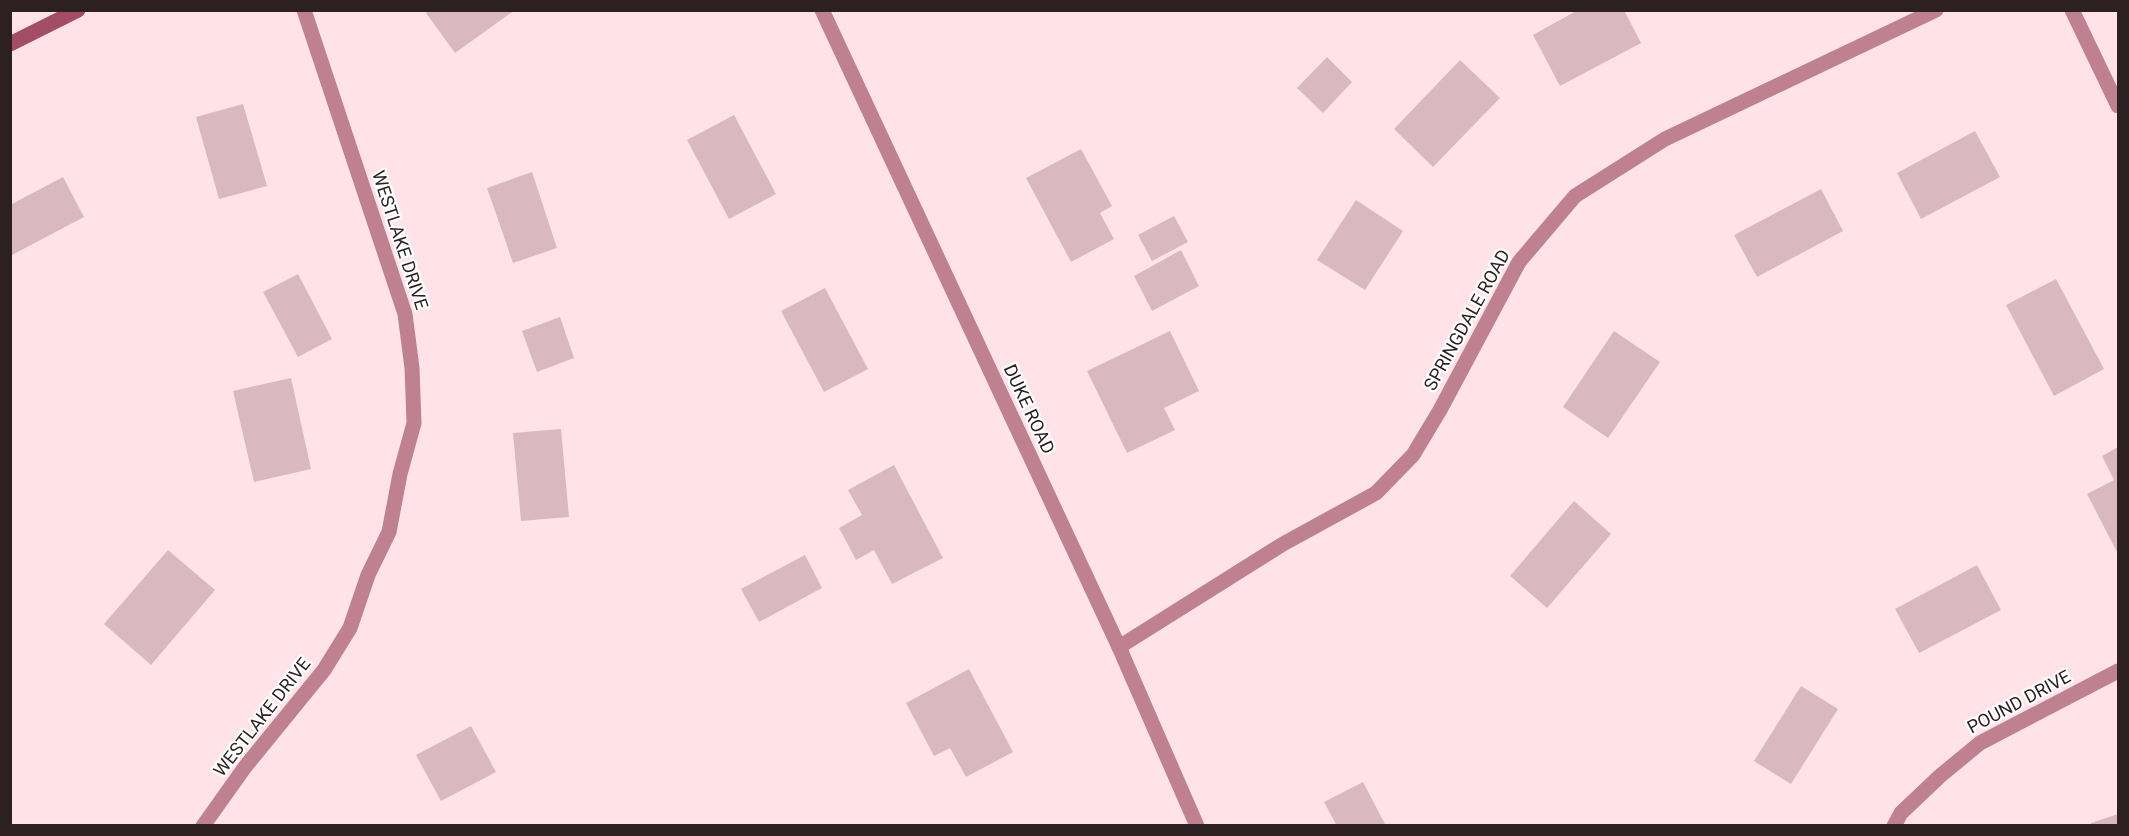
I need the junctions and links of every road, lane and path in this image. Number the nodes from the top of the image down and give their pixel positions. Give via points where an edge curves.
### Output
1 (78, 10) edge
2 (304, 10) edge
3 (822, 10) edge
4 (1936, 10) edge
5 (2072, 10) edge
6 (10, 44) edge
7 (2118, 106) edge
8 (1119, 647) junction
9 (2118, 671) edge
10 (210, 823) edge
11 (1197, 825) edge
12 (1894, 825) edge

1 - 6 street
2 - 10 street, WESTLAKE DRIVE via 405,314 414,423 388,532 350,628 324,670 245,766
3 - 8 street, DUKE ROAD
4 - 8 street, SPRINGDALE ROAD via 1665,139 1575,196 1519,262 1413,455 1376,493 1283,544
5 - 7 street
8 - 11 street, DUKE ROAD
9 - 12 street, POUND DRIVE via 1980,743 1909,805

